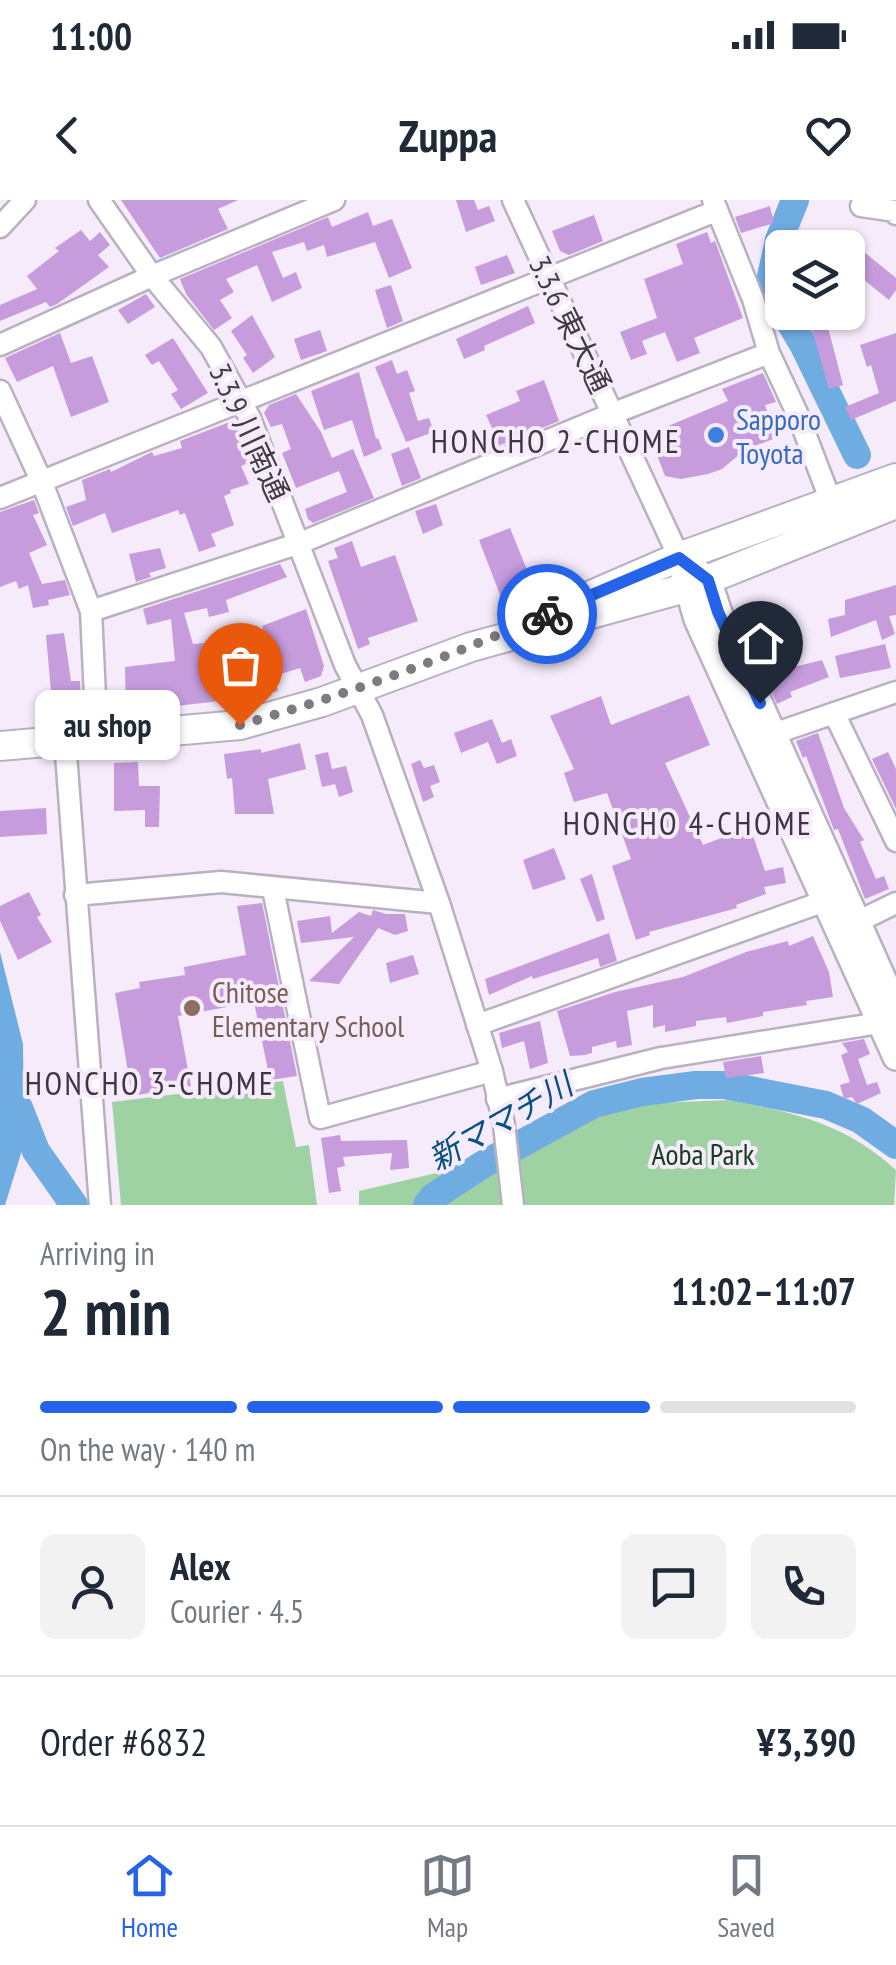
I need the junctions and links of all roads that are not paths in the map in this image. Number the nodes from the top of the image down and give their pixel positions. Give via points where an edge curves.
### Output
1 (24, 200) edge
2 (100, 200) edge
3 (334, 200) edge
4 (513, 200) edge
5 (715, 206) edge
6 (861, 206) dead end
7 (896, 214) edge
8 (0, 227) edge
9 (152, 276) junction
10 (550, 281) junction
11 (0, 345) edge
12 (769, 353) junction
13 (0, 391) edge
14 (242, 401) junction
15 (614, 413) junction
16 (896, 478) edge
17 (40, 480) junction
18 (0, 498) edge
19 (832, 504) junction
20 (896, 504) edge
21 (300, 543) junction
22 (679, 558) junction
23 (699, 583) junction
24 (91, 611) junction
25 (470, 648) junction
26 (359, 687) junction
27 (896, 692) edge
28 (834, 713) junction
29 (773, 734) junction
30 (96, 740) junction
31 (64, 741) junction
32 (0, 746) edge
33 (896, 841) edge
34 (272, 888) junction
35 (75, 895) junction
36 (825, 902) junction
37 (896, 902) edge
38 (439, 903) junction
39 (858, 922) junction
40 (891, 1017) edge
41 (477, 1025) junction
42 (896, 1057) edge
43 (492, 1071) junction
44 (498, 1098) junction
45 (513, 1203) edge
46 (100, 1205) edge

1 - 8 street
2 - 9 street, 3.3.9 川南通
3 - 9 street
4 - 10 street, 3.3.6 東大通
5 - 10 street
5 - 12 street
6 - 7 street
9 - 11 street
9 - 14 street, 3.3.9 川南通 via 211,348
10 - 14 street
10 - 15 street, 3.3.6 東大通
12 - 15 street
12 - 19 street
13 - 17 street
14 - 17 street
14 - 21 street, 3.3.9 川南通
15 - 21 street
15 - 22 street, 3.3.6 東大通
16 - 19 highway
17 - 18 street
17 - 24 street
19 - 22 highway
20 - 23 highway
21 - 24 street
21 - 26 street, 3.3.9 川南通
22 - 23 main road
22 - 25 highway
23 - 25 highway
23 - 29 main road
23 - 36 main road via 698,619
24 - 30 street
25 - 26 highway
26 - 30 highway via 240,725
26 - 38 street, 3.3.9 川南通
27 - 28 street
28 - 29 street
28 - 33 street
29 - 39 main road
30 - 31 highway
31 - 32 highway
31 - 35 street
34 - 35 street via 221,882
34 - 38 street
34 - 43 street via 320,1118
35 - 46 street
36 - 40 main road
36 - 41 street
37 - 39 street
38 - 41 street, 3.3.9 川南通
39 - 40 main road
40 - 42 main road
40 - 44 street via 661,1058
41 - 43 street, 3.3.9 川南通
43 - 44 street, 3.3.9 川南通
44 - 45 street, 3.3.9 川南通

